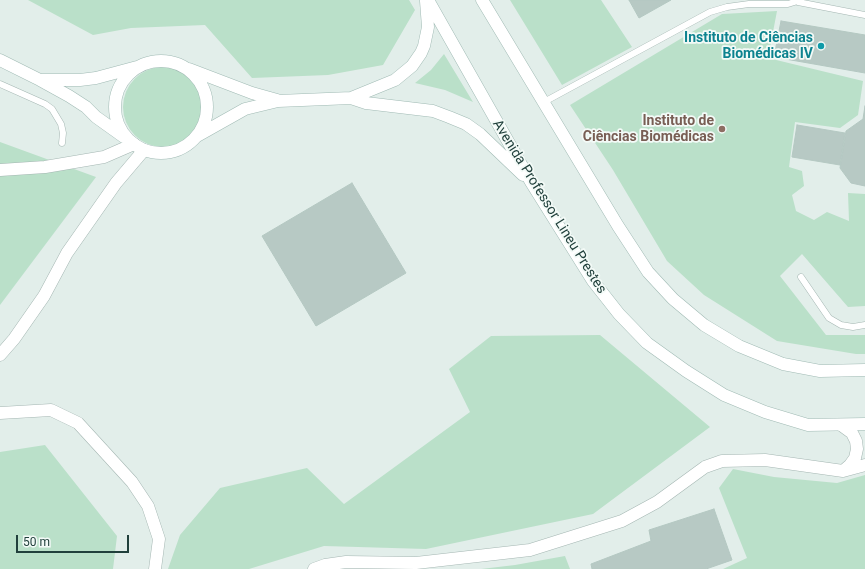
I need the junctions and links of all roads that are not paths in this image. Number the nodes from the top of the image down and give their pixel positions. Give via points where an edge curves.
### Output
1 (427, 0) edge
2 (482, 0) edge
3 (799, 1) edge
4 (757, 3) edge
5 (865, 15) edge
6 (0, 60) edge
7 (146, 64) junction
8 (186, 67) junction
9 (40, 80) junction
10 (0, 84) edge
11 (351, 98) junction
12 (278, 101) junction
13 (544, 102) junction
14 (197, 136) junction
15 (62, 143) dead end
16 (136, 145) junction
17 (0, 170) edge
18 (531, 182) junction
19 (801, 277) dead end
20 (865, 325) edge
21 (0, 355) edge
22 (865, 370) edge
23 (0, 413) edge
24 (865, 424) edge
25 (841, 425) junction
26 (865, 465) edge
27 (843, 470) junction
28 (155, 569) edge
29 (314, 569) edge

1 - 11 street via 428,34 417,60 395,80
1 - 18 street, Avenida Professor Lineu Prestes
2 - 13 street
3 - 4 lane via 788,4
3 - 5 lane
4 - 13 lane via 710,12
6 - 9 street
7 - 8 street via 170,62
7 - 9 street via 96,78
7 - 16 street via 132,72 122,84 116,98 116,114 121,129
8 - 12 street
8 - 14 street via 199,81 206,98 206,117
9 - 16 street via 86,107
10 - 15 lane via 52,109 61,124
11 - 12 street
11 - 18 street via 366,103 433,111 466,124
12 - 14 street via 245,109
13 - 22 street via 648,272 673,299 704,325 739,346 783,364 820,371
14 - 16 street via 191,143 169,153 156,153
16 - 17 street via 104,157 45,167
16 - 21 street via 116,183 68,253 44,296
18 - 25 street, Avenida Professor Lineu Prestes via 593,281 619,314 647,343 724,395 765,412 808,425
19 - 20 lane via 829,318 841,325
23 - 28 street via 51,410 78,423 132,482 148,506 159,539
24 - 25 street, Avenida Professor Lineu Prestes
25 - 27 street via 852,433 857,449 855,458
26 - 27 street
27 - 29 street via 765,460 722,461 705,467 657,502 622,521 530,550 416,562 346,562

